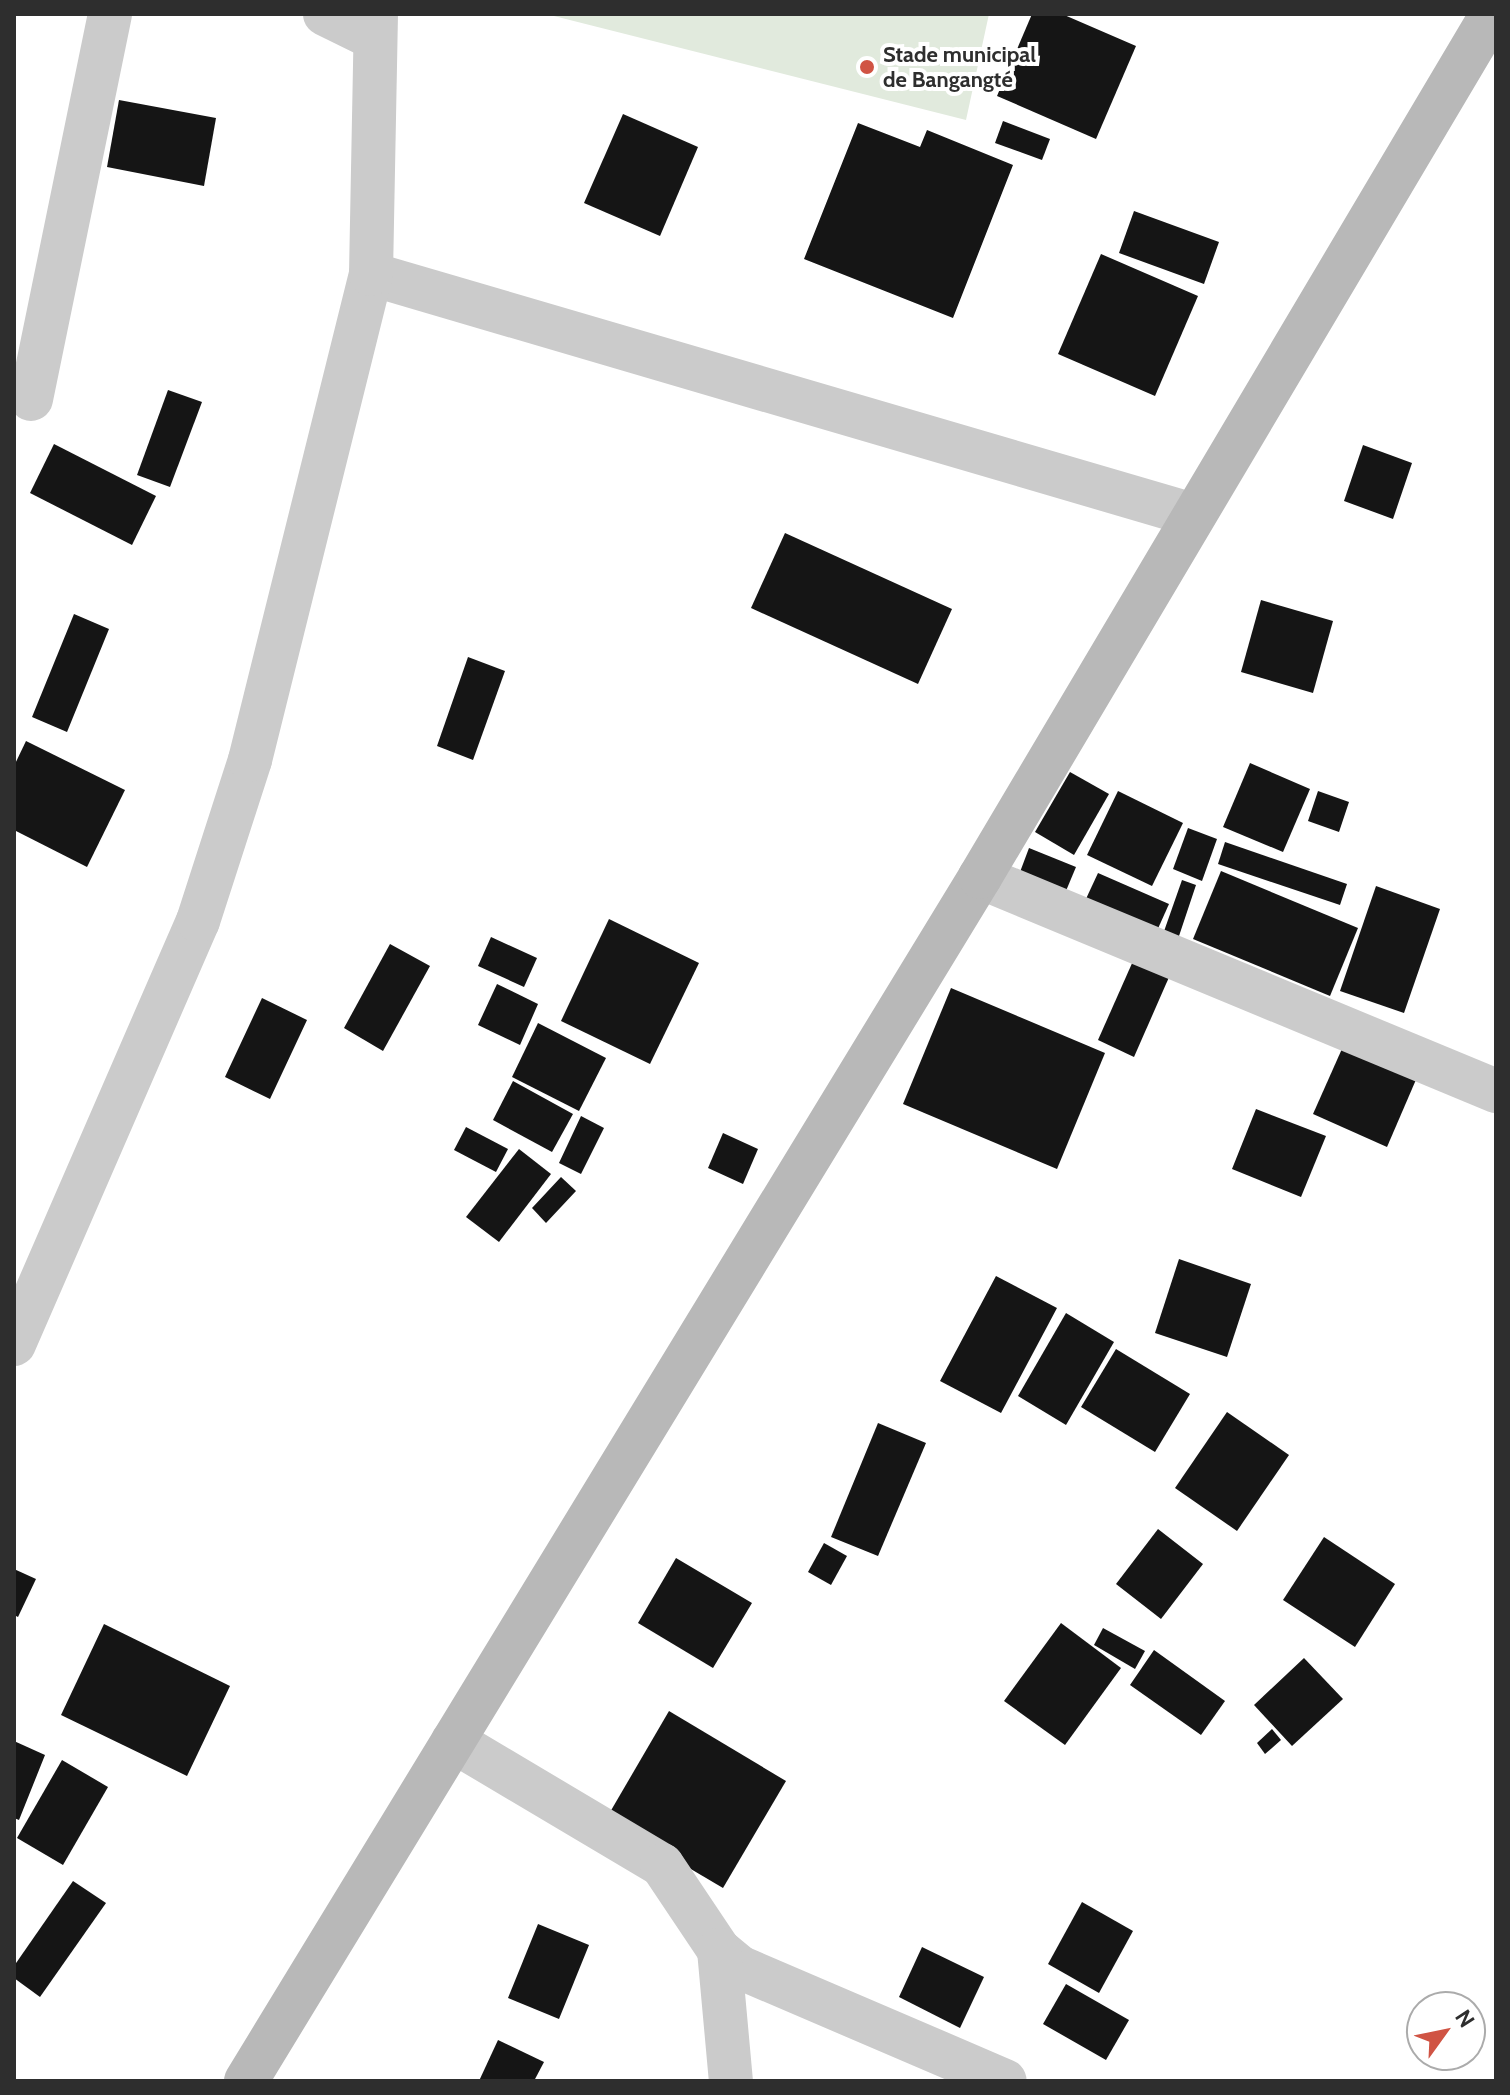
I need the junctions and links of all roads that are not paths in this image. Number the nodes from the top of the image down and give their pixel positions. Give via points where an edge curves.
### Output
1 (110, 14) edge
2 (325, 14) edge
3 (1492, 14) edge
4 (375, 26) edge
5 (371, 274) junction
6 (31, 399) dead end
7 (1193, 515) junction
8 (980, 877) junction
9 (1496, 1091) edge
10 (14, 1344) edge
11 (453, 1741) junction
12 (719, 1950) junction
13 (246, 2081) edge
14 (731, 2081) edge
15 (1005, 2081) edge

1 - 6 street
2 - 4 street
3 - 7 street
4 - 5 street
5 - 7 street
5 - 10 street via 299,579 198,921
7 - 8 street
8 - 9 street
8 - 11 street
11 - 12 street via 662,1865
11 - 13 street
12 - 14 street
12 - 15 street via 739,1967

